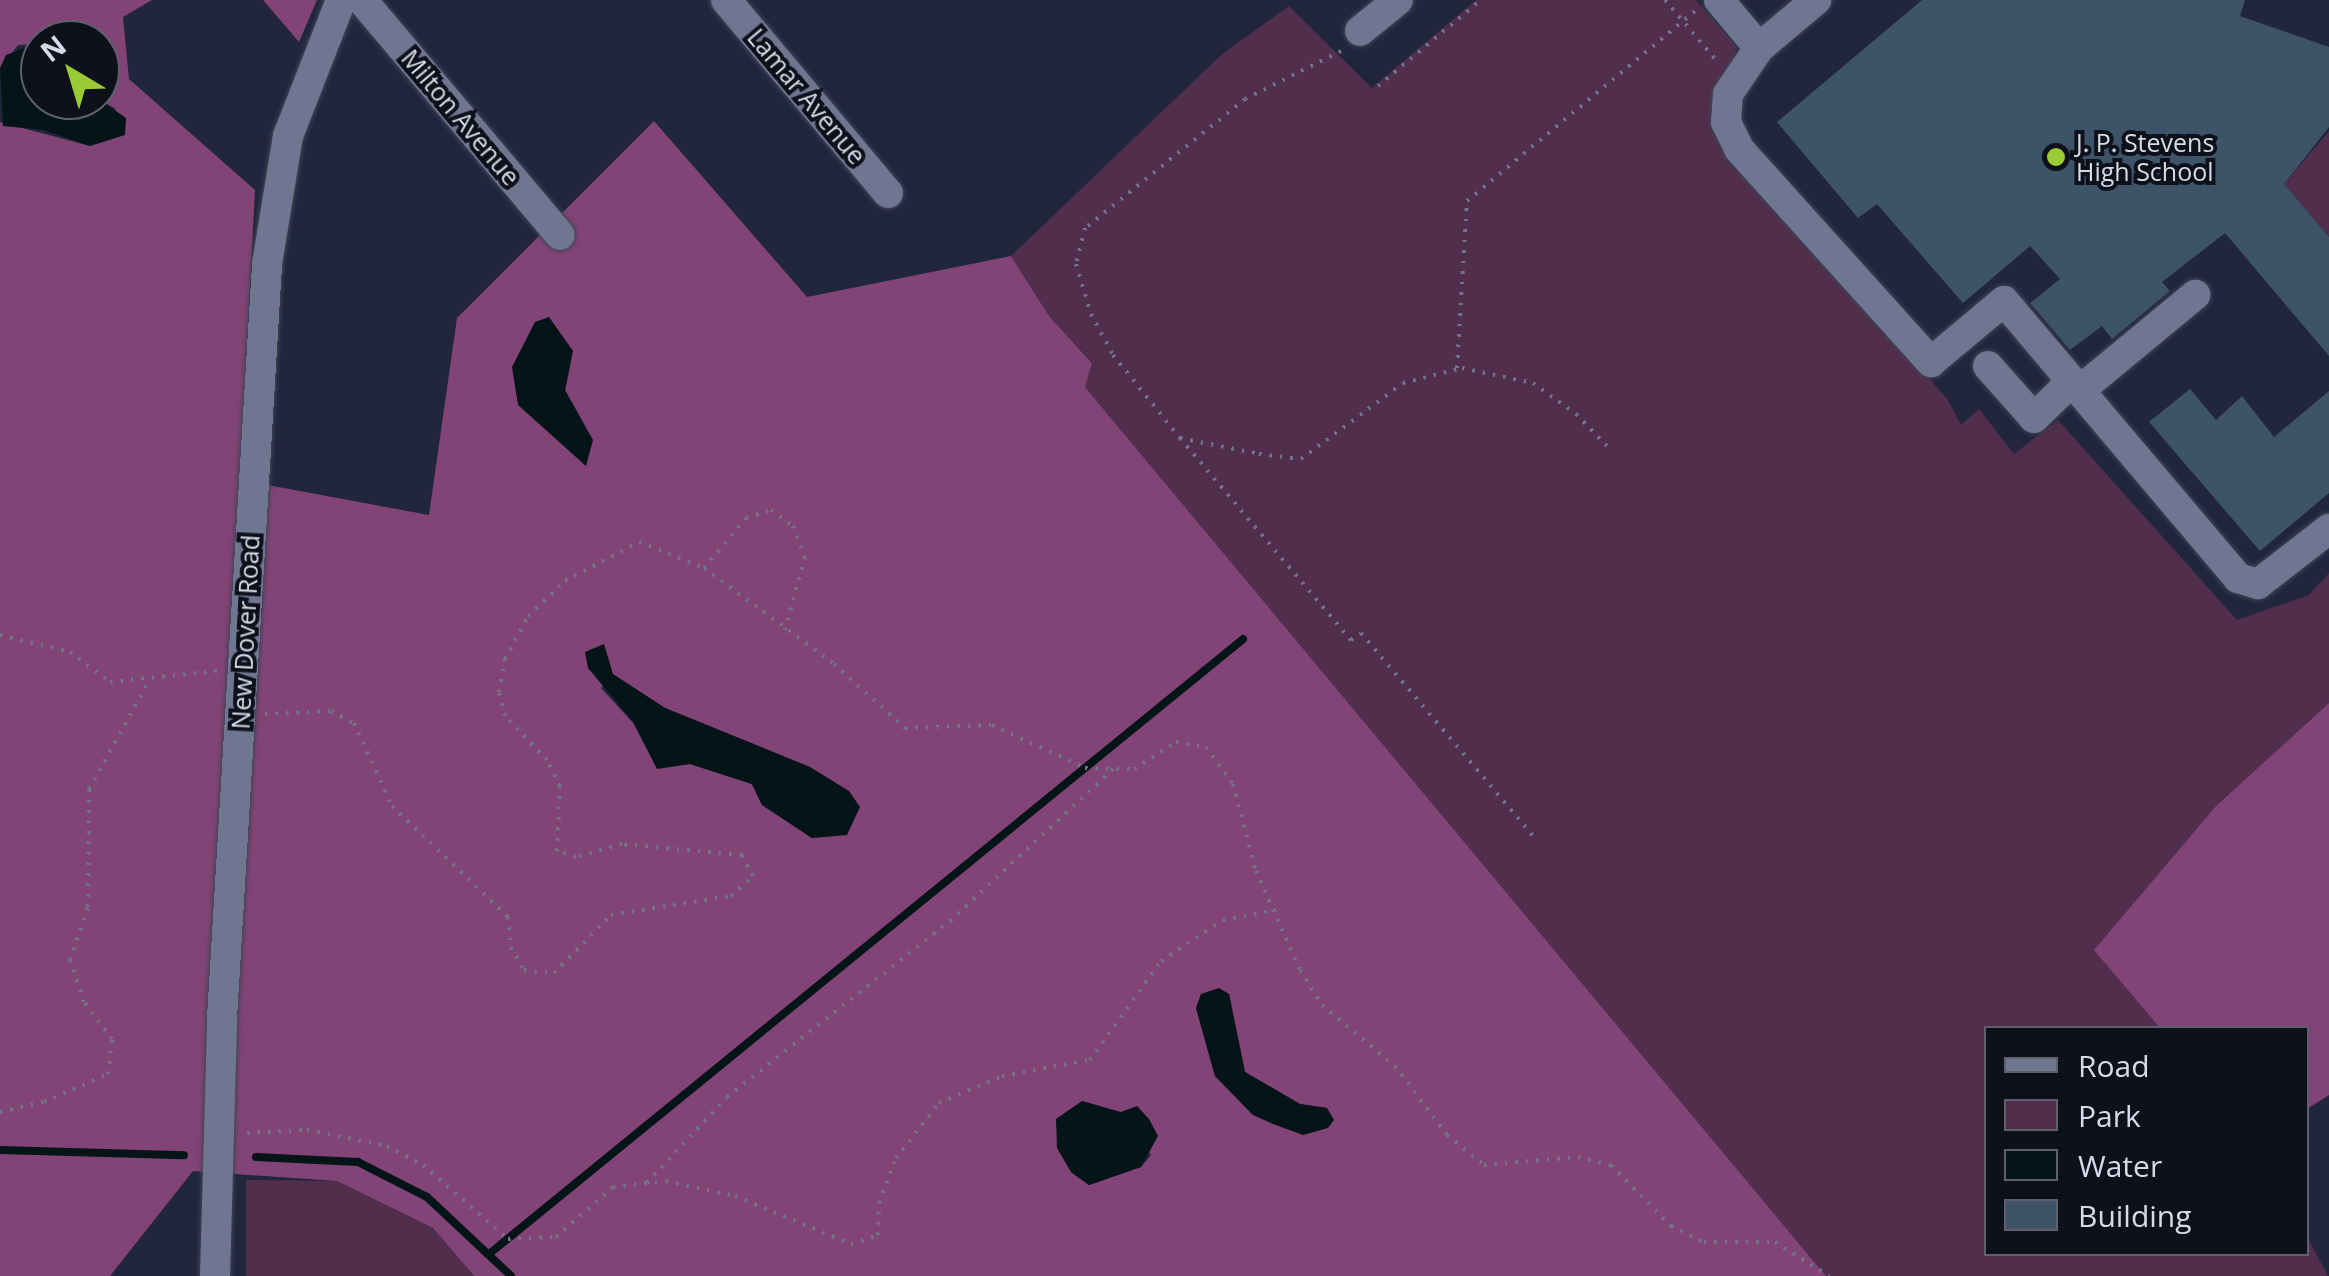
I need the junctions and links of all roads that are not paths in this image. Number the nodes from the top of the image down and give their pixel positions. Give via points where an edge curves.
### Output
1 (342, 0) edge
2 (362, 0) edge
3 (726, 0) edge
4 (1398, 0) edge
5 (1816, 0) edge
6 (1710, 2) edge
7 (1353, 40) road end
8 (1759, 48) junction
9 (888, 193) dead end
10 (560, 235) dead end
11 (2194, 295) dead end
12 (1988, 366) dead end
13 (2075, 387) junction
14 (2329, 529) edge
15 (215, 1276) edge

1 - 15 street, New Dover Road via 298,105 273,209 217,1135
2 - 10 street, Milton Avenue
3 - 9 street, Lamar Avenue
4 - 7 street
5 - 8 street
6 - 8 street
8 - 13 street via 1728,94 1726,122 1740,149 1931,362 2004,301
11 - 13 street
12 - 13 street via 2034,418
13 - 14 street via 2238,578 2258,584

